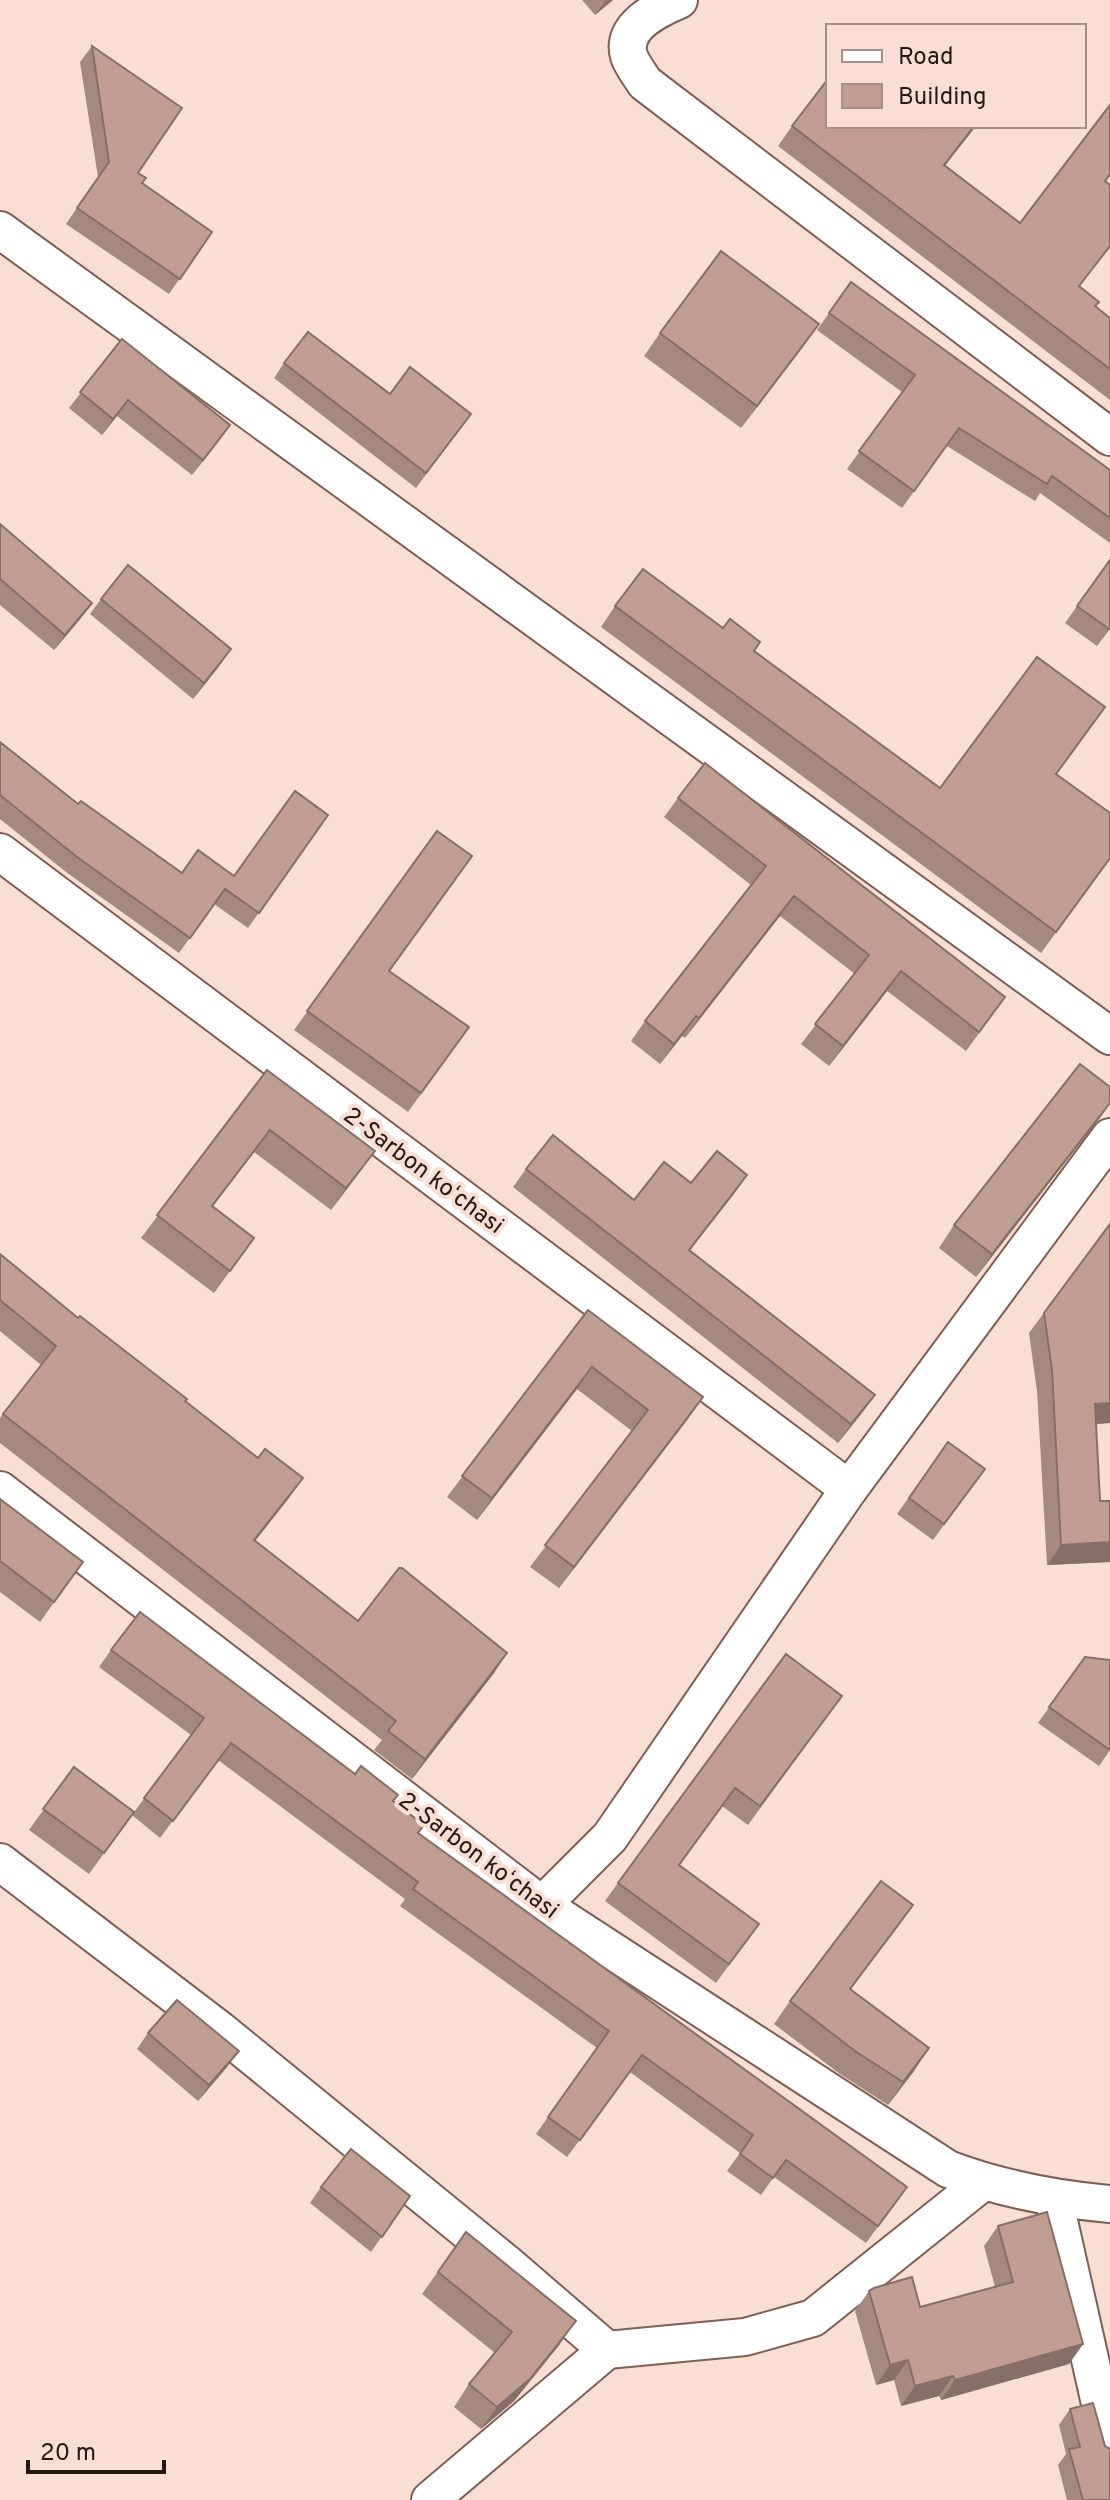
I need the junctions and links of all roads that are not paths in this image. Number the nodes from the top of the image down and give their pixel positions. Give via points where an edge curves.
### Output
1 (679, 0) edge
2 (0, 230) edge
3 (1110, 437) edge
4 (0, 852) edge
5 (1110, 1036) edge
6 (1110, 1137) edge
7 (849, 1489) junction
8 (0, 1490) edge
9 (0, 1862) edge
10 (542, 1905) junction
11 (983, 2182) junction
12 (1054, 2199) junction
13 (1110, 2204) edge
14 (607, 2350) junction
15 (1110, 2448) edge
16 (430, 2500) edge

1 - 3 street via 648,13 630,35 628,54 645,83
2 - 5 street
4 - 7 street, 2-Sarbon koʻchasi
6 - 7 street
7 - 10 street via 610,1837
8 - 10 street, 2-Sarbon koʻchasi
9 - 14 street via 220,2030
10 - 11 street, 2-Sarbon koʻchasi via 948,2169
11 - 12 street, 2-Sarbon koʻchasi
11 - 14 street via 813,2318 745,2337
12 - 13 street, 2-Sarbon koʻchasi
12 - 15 street
14 - 16 street

